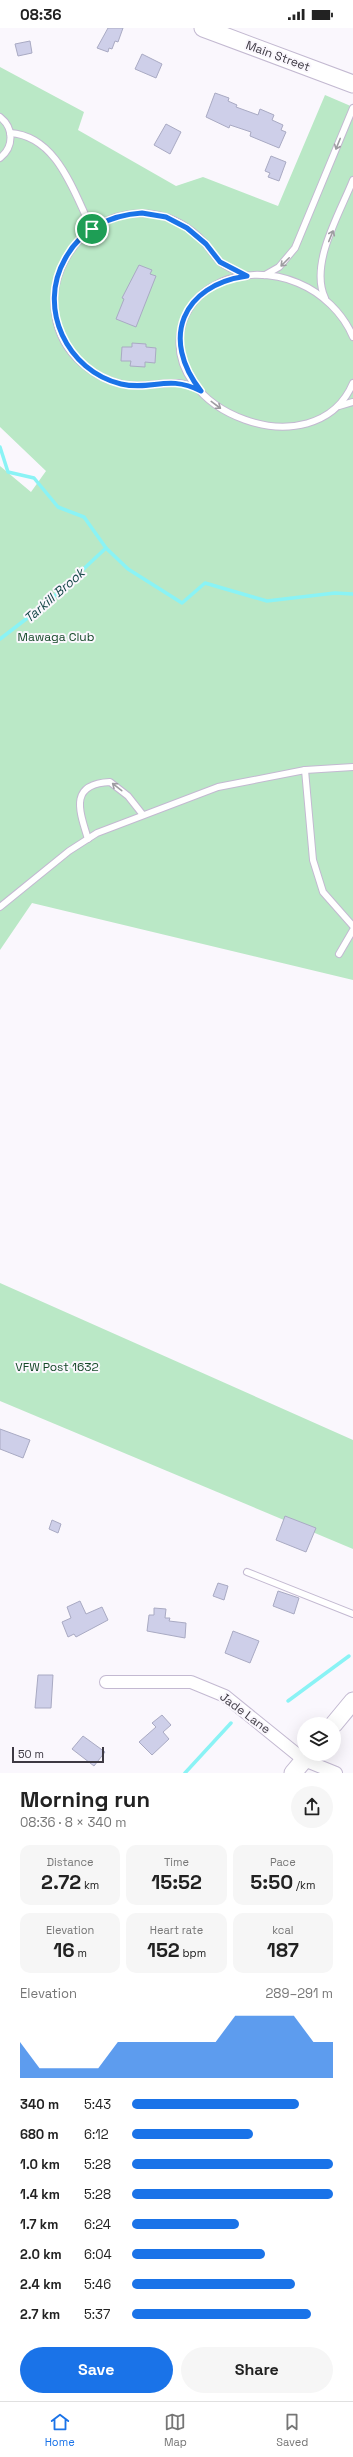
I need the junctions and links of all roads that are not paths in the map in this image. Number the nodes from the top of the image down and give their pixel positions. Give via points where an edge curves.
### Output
1 (206, 29) edge
2 (353, 84) edge
3 (353, 108) edge
4 (0, 117) edge
5 (346, 124) junction
6 (353, 126) edge
7 (10, 133) junction
8 (0, 158) edge
9 (353, 180) edge
10 (92, 229) junction
11 (264, 275) junction
12 (247, 276) junction
13 (325, 300) junction
14 (353, 337) edge
15 (353, 383) edge
16 (201, 391) junction
17 (353, 402) edge
18 (338, 407) junction
19 (353, 768) edge
20 (305, 770) junction
21 (143, 815) junction
22 (88, 839) junction
23 (0, 907) edge
24 (353, 926) edge
25 (353, 930) edge
26 (339, 954) dead end
27 (247, 1572) dead end
28 (353, 1614) edge
29 (106, 1682) dead end
30 (353, 1701) edge
31 (340, 1717) edge
32 (297, 1750) edge
33 (303, 1761) edge
34 (314, 1761) edge
35 (293, 1773) edge
36 (336, 1773) edge

1 - 2 main road, Main Street
3 - 5 lane
4 - 7 lane via 6,122
5 - 6 lane
5 -> 11 lane via 296,248 280,267
7 - 8 lane via 9,145
7 - 10 lane via 41,144 57,160
13 -> 9 lane via 319,282 320,265
10 - 12 lane via 107,220 130,214 166,217 187,228 206,244 220,262
10 - 16 lane via 70,249 56,282 56,318 70,350 78,360 98,375 122,384 147,386 174,382
11 - 12 lane
11 - 13 lane via 297,282
12 - 16 lane via 226,280 208,289 197,298 186,315 180,335 181,355 189,374
13 - 14 lane via 340,315
15 - 18 lane
16 -> 18 lane via 220,408 235,416 269,426 307,424
17 - 18 lane
19 - 20 lane
20 - 21 lane via 218,787
20 - 24 lane via 313,860 323,892
21 - 22 lane via 96,833
21 -> 22 lane via 128,796 110,782 96,783 83,792 78,807
22 - 23 lane via 69,851
25 - 26 lane
27 - 28 lane
29 - 32 street, Jade Lane via 191,1682 225,1696
30 - 31 main road
33 - 35 main road
34 - 36 street, Jade Lane

